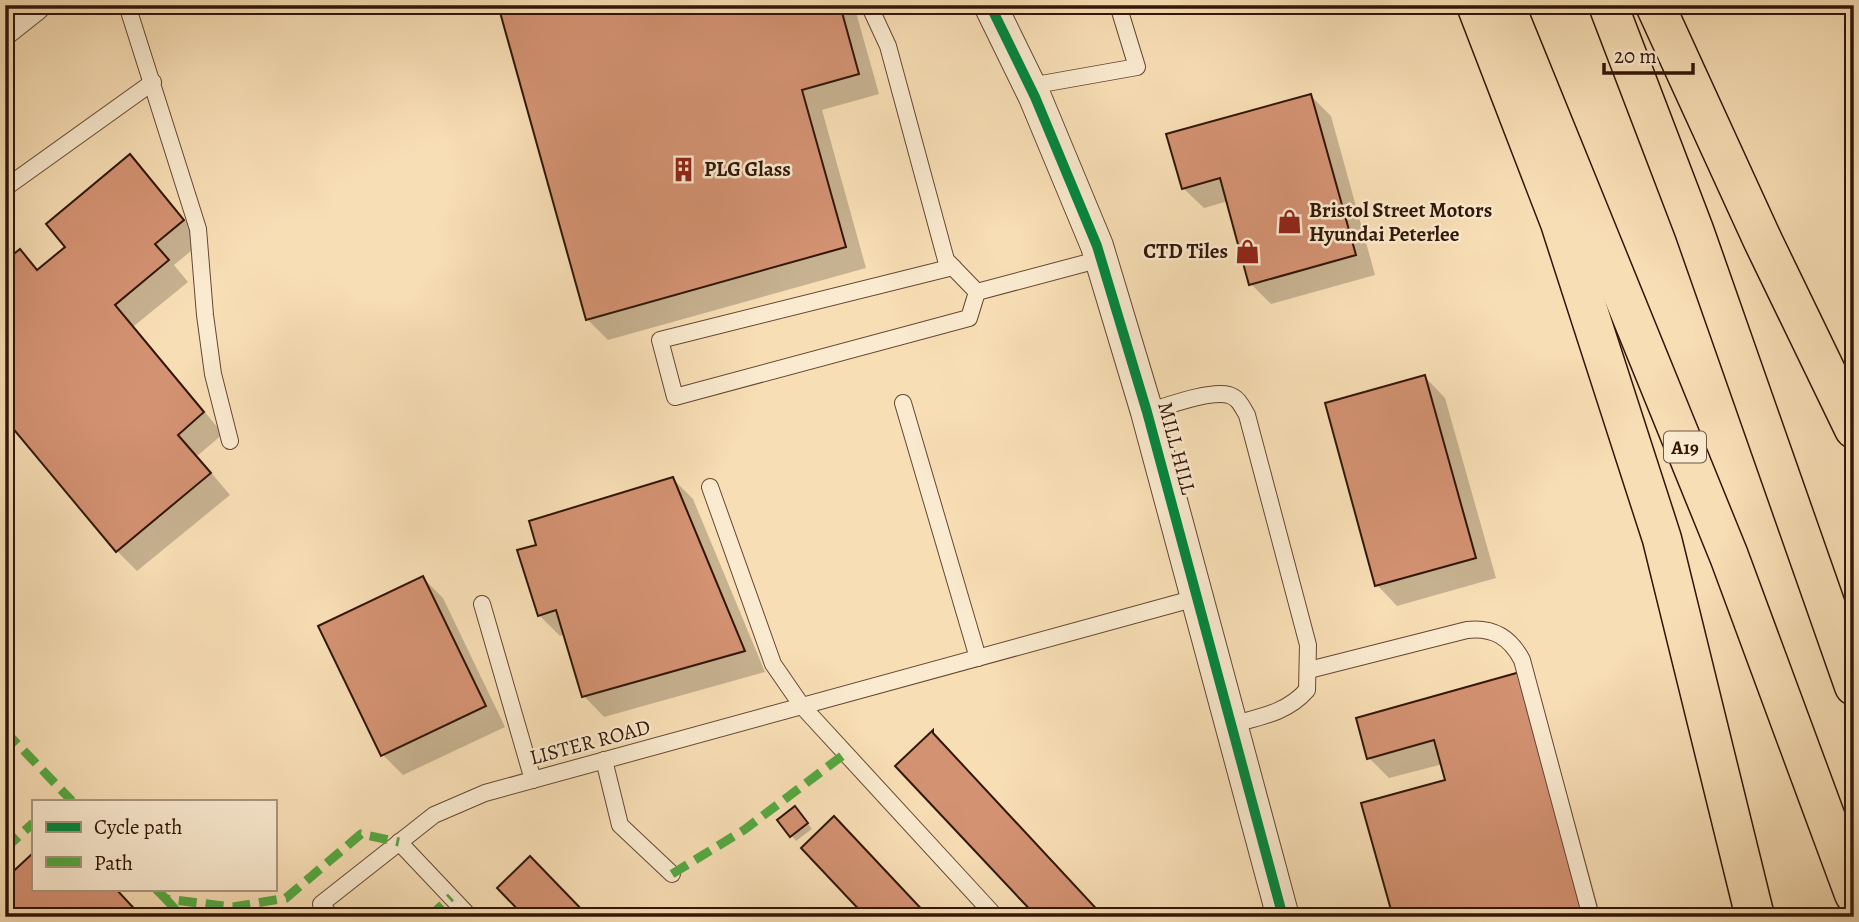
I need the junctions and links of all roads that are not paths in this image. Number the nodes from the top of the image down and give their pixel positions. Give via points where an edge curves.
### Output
1 (34, 5) edge
2 (127, 5) edge
3 (869, 5) edge
4 (989, 5) edge
5 (1118, 5) edge
6 (1476, 5) edge
7 (1505, 5) edge
8 (1608, 5) edge
9 (1655, 5) edge
10 (6, 27) edge
11 (153, 82) junction
12 (1030, 86) junction
13 (5, 188) edge
14 (1101, 259) junction
15 (953, 267) junction
16 (977, 292) junction
17 (903, 403) dead end
18 (1147, 412) junction
19 (1854, 429) edge
20 (230, 442) dead end
21 (710, 487) dead end
22 (1196, 598) junction
23 (482, 604) dead end
24 (978, 658) junction
25 (1309, 670) junction
26 (1854, 686) edge
27 (802, 706) junction
28 (1231, 725) junction
29 (604, 760) junction
30 (533, 780) junction
31 (399, 842) junction
32 (672, 874) dead end
33 (1854, 894) edge
34 (331, 917) edge
35 (470, 917) edge
36 (996, 917) edge
37 (1283, 917) edge
38 (1591, 917) edge
39 (1755, 917) edge

1 - 10 street
2 - 11 lane
3 - 15 lane via 888,46 946,260
4 - 12 street, MILL HILL
5 - 12 lane via 1137,67
6 - 39 highway via 1560,223 1658,526
7 - 33 highway, A19 via 1724,543
8 - 26 highway via 1694,230
9 - 19 highway
11 - 13 lane
11 - 20 lane via 198,229 213,374
12 - 14 street, MILL HILL
14 - 16 lane
14 - 18 street, MILL HILL
15 - 16 lane
15 - 16 lane via 660,340 675,397 969,318
17 - 24 lane
18 - 22 street, MILL HILL
18 - 25 lane via 1210,395 1228,395 1239,401 1247,415 1308,645
21 - 27 lane via 773,664
22 - 24 lane, LISTER ROAD
22 - 28 street, MILL HILL
23 - 30 lane
24 - 27 lane, LISTER ROAD
25 - 28 lane via 1307,690 1291,707
25 - 38 lane via 1479,628 1506,638 1522,660
27 - 29 lane, LISTER ROAD
27 - 36 lane
28 - 37 street, MILL HILL
29 - 30 lane, LISTER ROAD
29 - 32 lane via 620,825
30 - 31 lane, LISTER ROAD via 485,793 434,815
31 - 34 lane, LISTER ROAD via 320,904
31 - 35 lane

